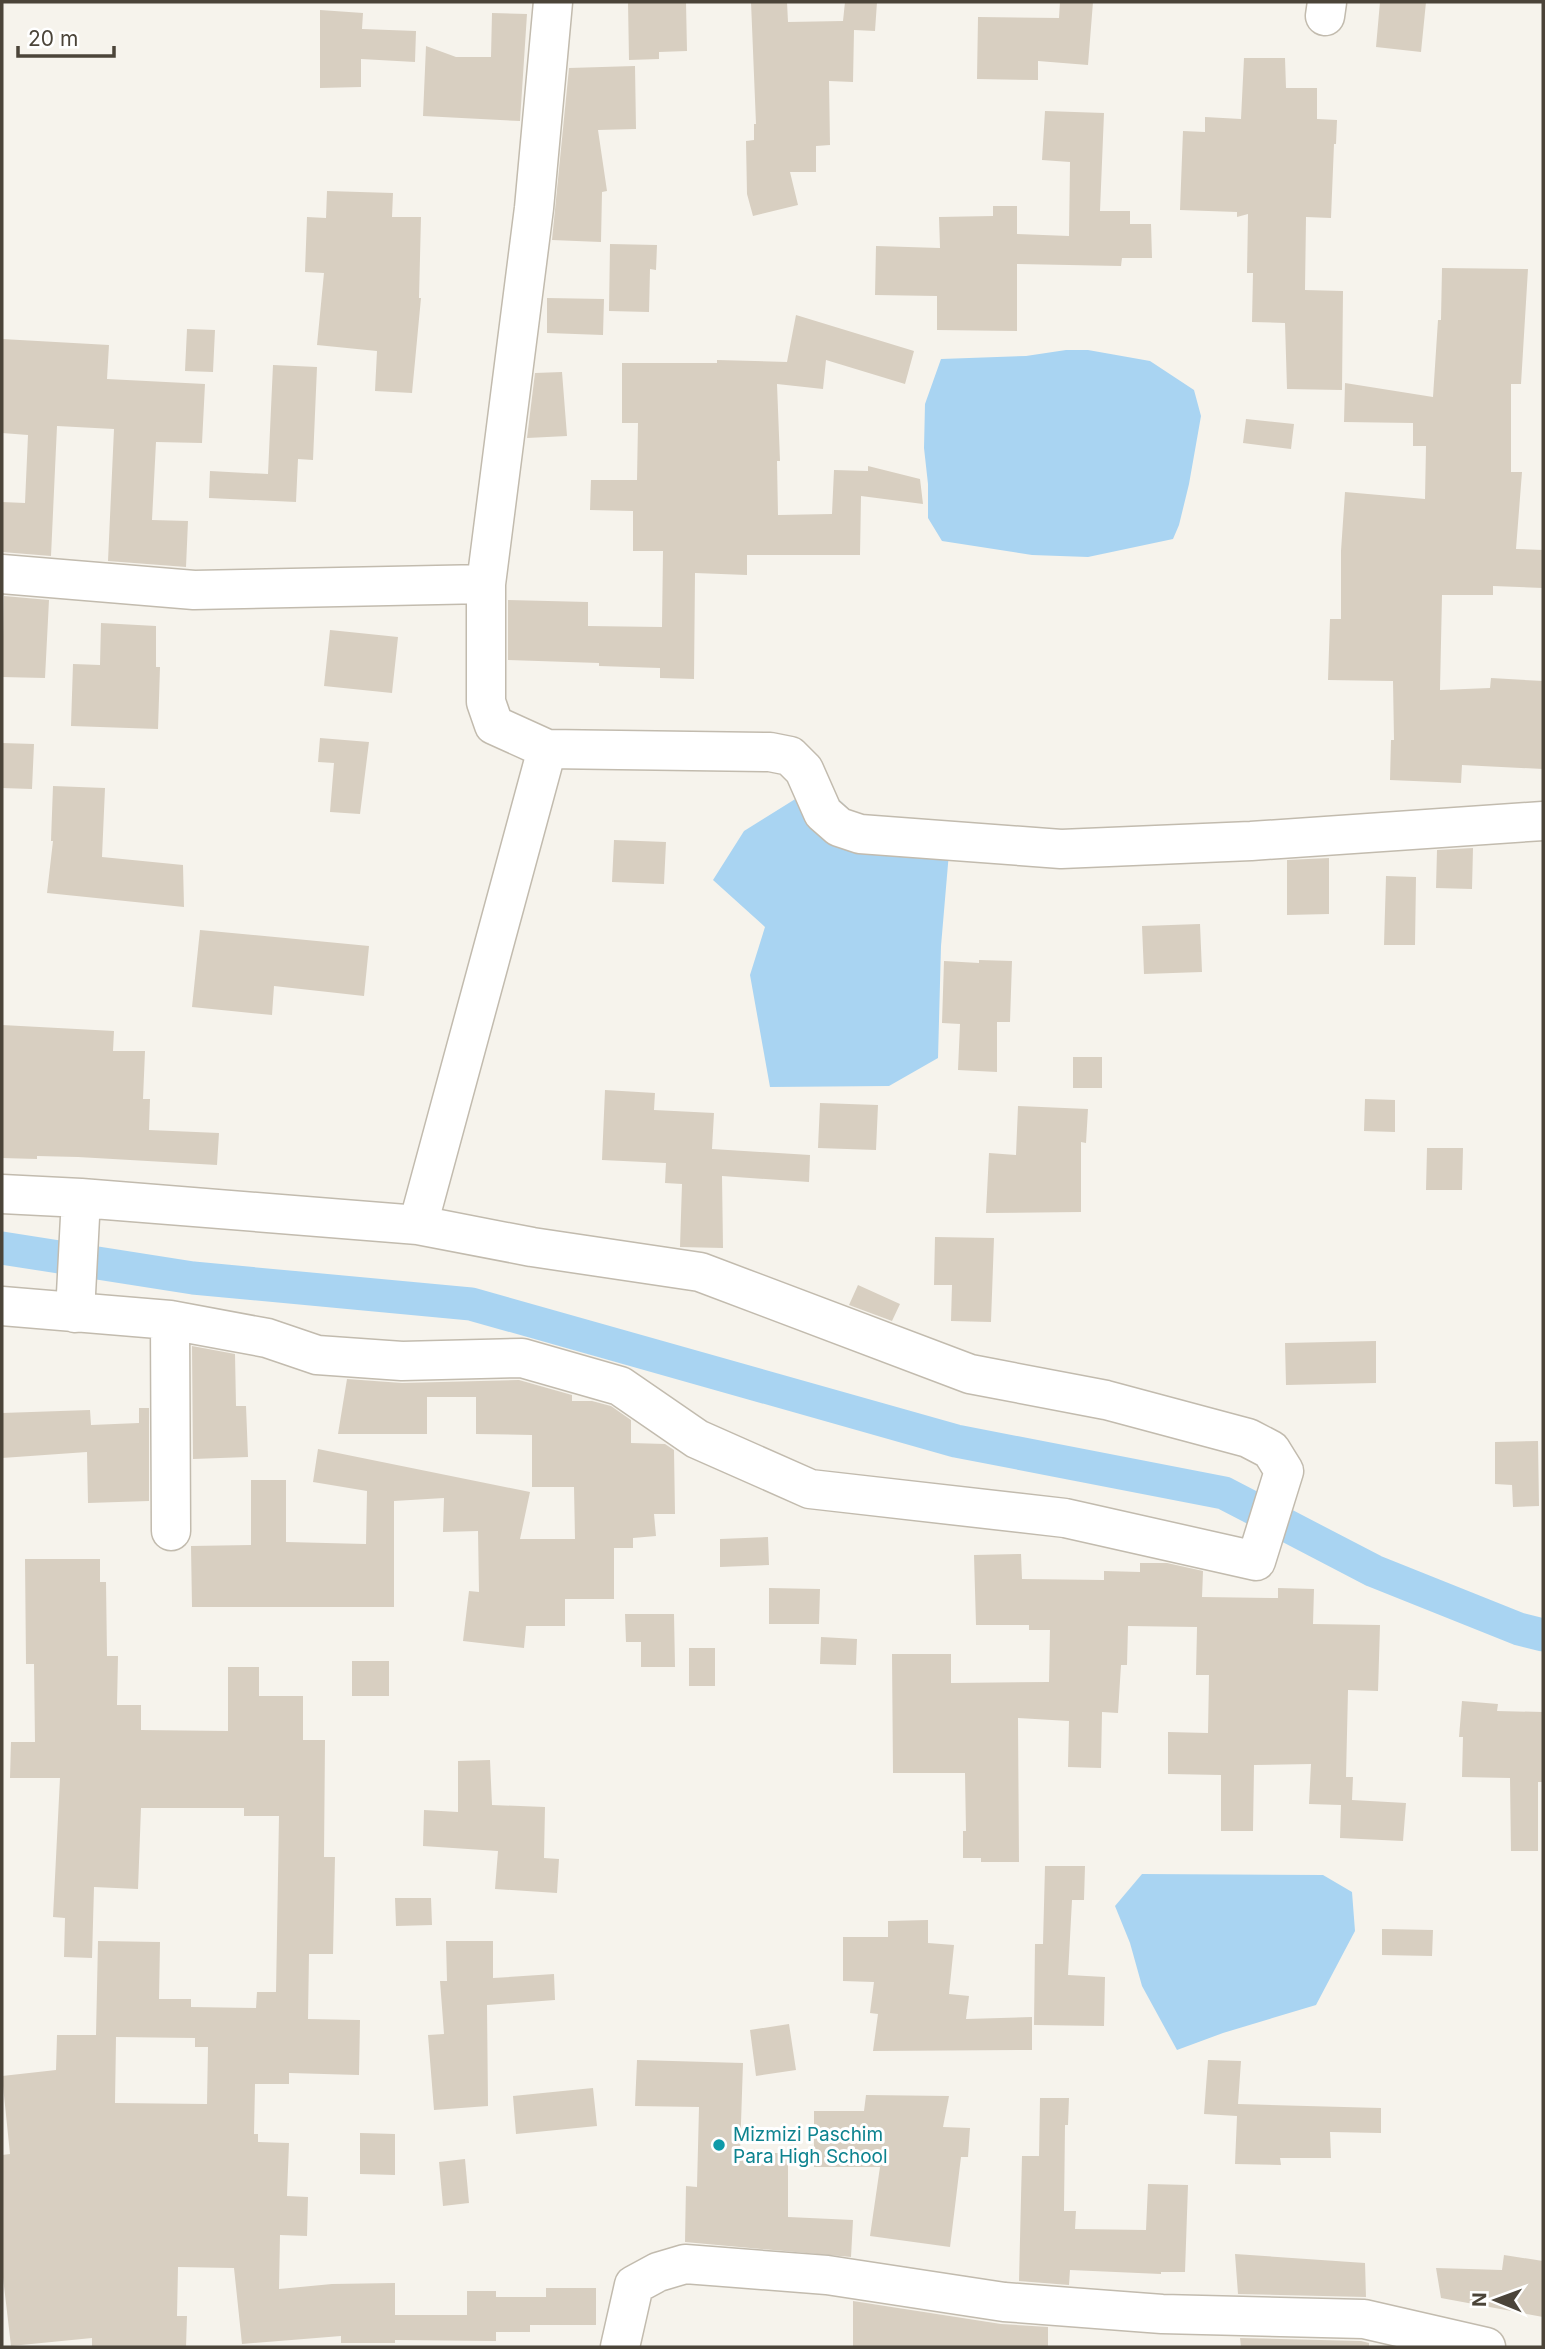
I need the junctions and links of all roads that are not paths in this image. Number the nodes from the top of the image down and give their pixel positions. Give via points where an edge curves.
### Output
1 (553, 2) edge
2 (2, 573) edge
3 (486, 584) junction
4 (547, 748) junction
5 (1543, 821) edge
6 (2, 1194) edge
7 (80, 1207) junction
8 (418, 1225) junction
9 (2, 1306) edge
10 (75, 1306) junction
11 (170, 1320) junction
12 (171, 1531) dead end
13 (620, 2347) edge
14 (1486, 2347) edge

1 - 3 street via 534,208
2 - 3 street via 194,590
3 - 4 street via 486,702 494,725
4 - 5 street via 770,752 790,756 804,770 823,813 839,827 860,834 1061,849
4 - 8 street
6 - 7 street
7 - 8 street
7 - 10 street
8 - 11 street via 700,1272 970,1374 1106,1399 1248,1438 1271,1450 1284,1471 1256,1562 1065,1518 810,1489 697,1439 620,1386 522,1358 402,1361 317,1355 267,1338
9 - 10 street
10 - 11 street
11 - 12 street
13 - 14 street via 634,2285 685,2264 827,2275 1004,2302 1162,2314 1364,2319

